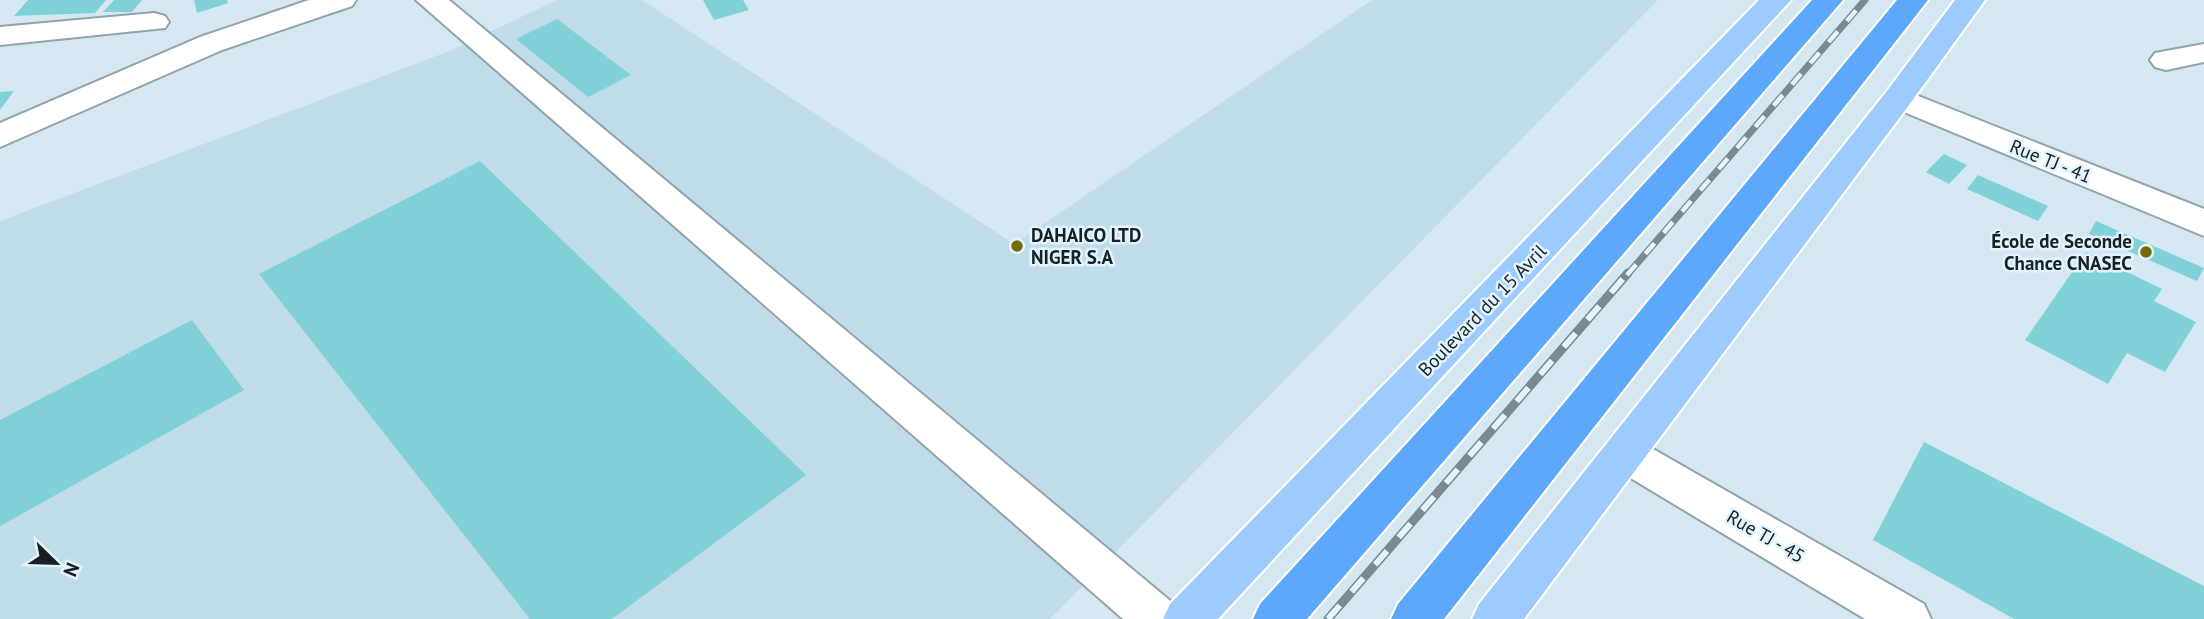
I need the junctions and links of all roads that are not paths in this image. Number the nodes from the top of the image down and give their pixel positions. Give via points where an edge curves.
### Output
1 (341, 0) edge
2 (431, 0) edge
3 (1776, 0) edge
4 (1828, 0) edge
5 (1913, 0) edge
6 (1970, 0) edge
7 (163, 11) edge
8 (0, 36) edge
9 (2204, 53) edge
10 (2166, 60) dead end
11 (95, 93) junction
12 (1898, 98) junction
13 (0, 136) edge
14 (2204, 223) edge
15 (1624, 453) junction
16 (1157, 619) edge
17 (1187, 619) edge
18 (1277, 619) edge
19 (1415, 619) edge
20 (1496, 619) edge
21 (1908, 619) edge

1 - 11 street via 259,26
2 - 16 street
3 - 17 main road, Boulevard du 15 Avril
4 - 18 highway
5 - 19 highway
6 - 12 main road
7 - 8 street
7 - 11 street
9 - 10 street
11 - 13 street
12 - 14 street, Rue TJ - 41
12 - 15 main road
15 - 20 main road
15 - 21 street, Rue TJ - 45

